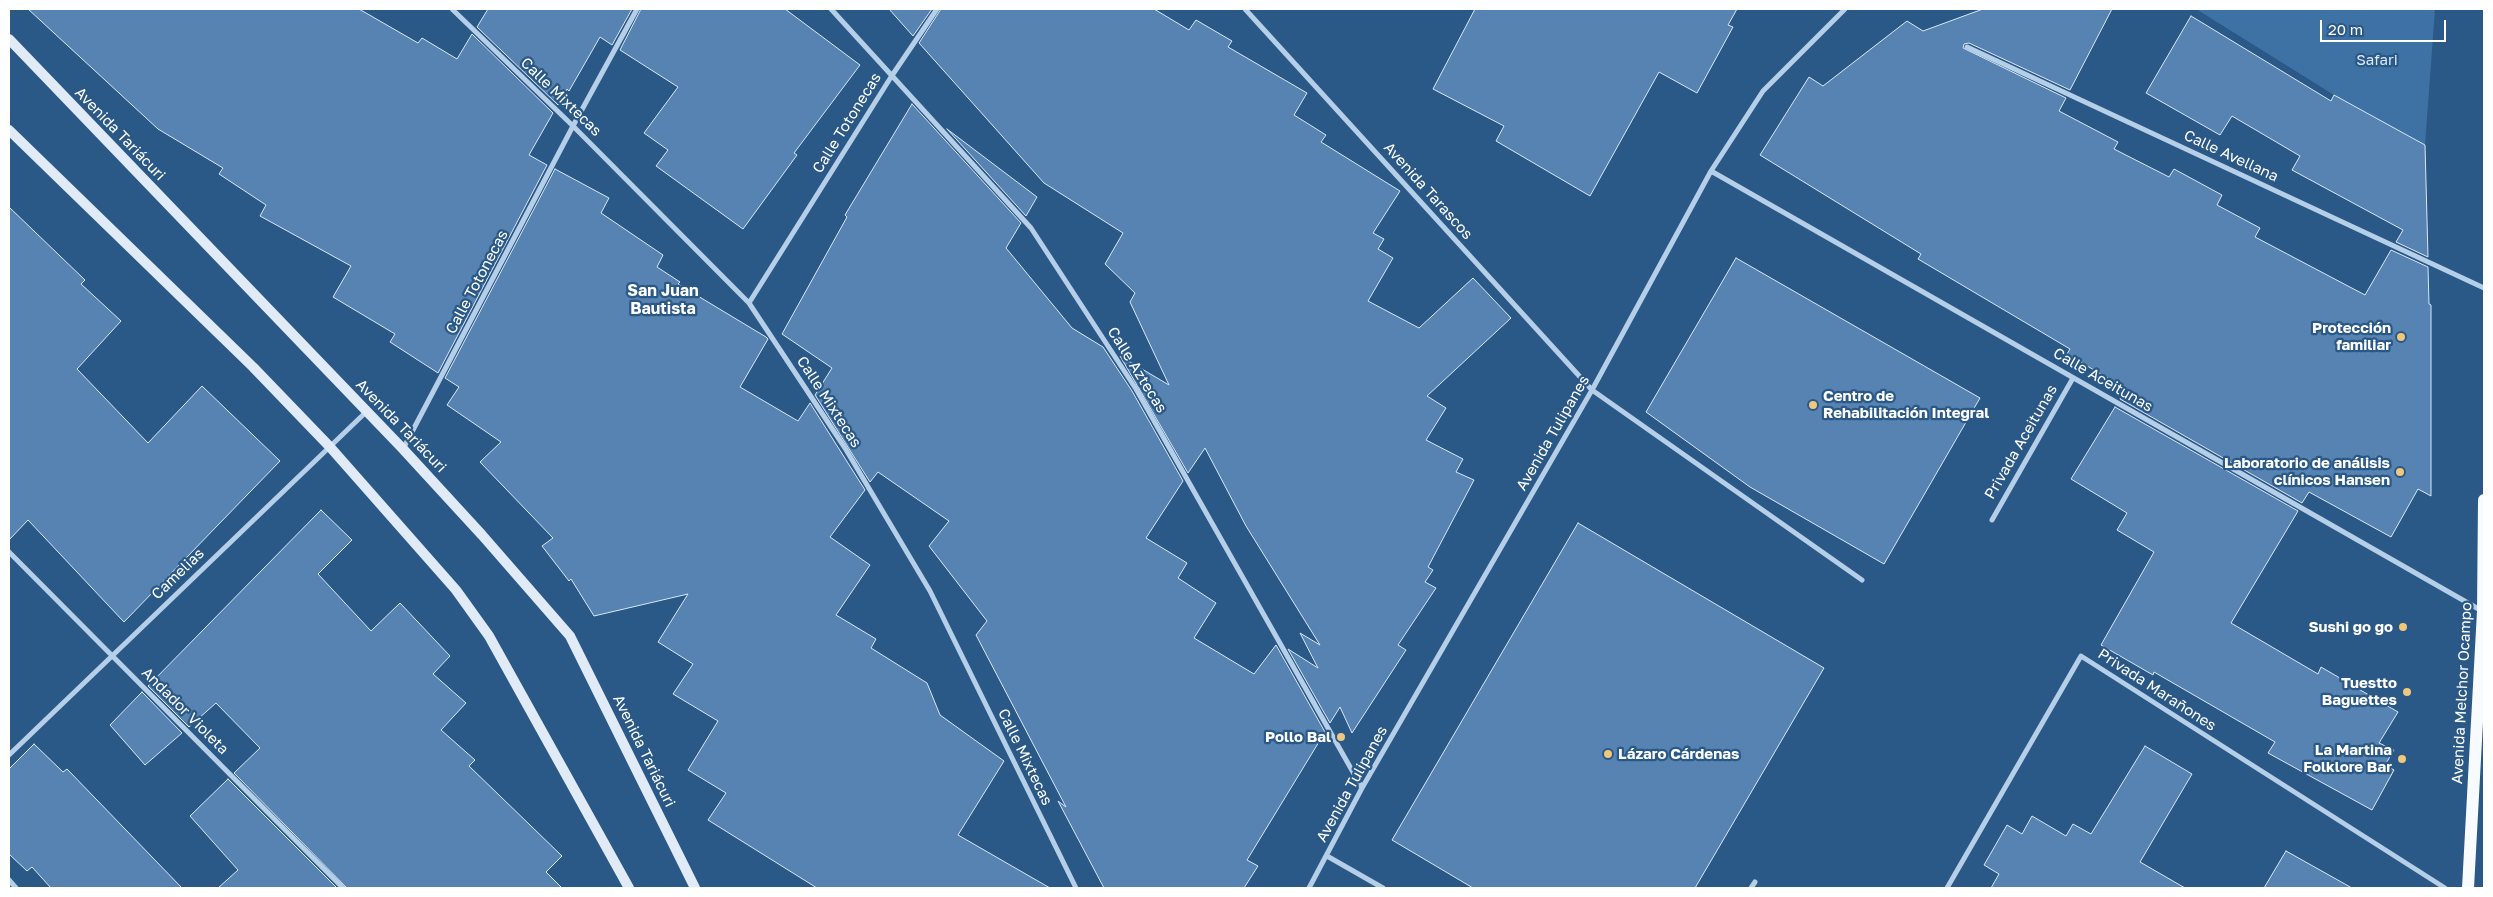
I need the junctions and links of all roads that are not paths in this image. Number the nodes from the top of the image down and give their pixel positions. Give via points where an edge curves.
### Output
1 (452, 9) edge
2 (637, 9) edge
3 (831, 9) edge
4 (937, 9) edge
5 (1245, 9) edge
6 (1845, 9) edge
7 (9, 39) edge
8 (1967, 47) dead end
9 (891, 77) junction
10 (573, 126) junction
11 (9, 130) edge
12 (1711, 171) junction
13 (2484, 288) edge
14 (749, 303) junction
15 (2073, 378) junction
16 (1592, 390) junction
17 (366, 412) junction
18 (330, 447) junction
19 (403, 449) junction
20 (2484, 500) edge
21 (1992, 520) dead end
22 (9, 552) edge
23 (1862, 580) dead end
24 (2482, 611) junction
25 (112, 655) junction
26 (9, 756) edge
27 (1362, 788) junction
28 (1327, 856) junction
29 (9, 880) edge
30 (1755, 882) dead end
31 (16, 888) edge
32 (343, 888) edge
33 (629, 888) edge
34 (695, 888) edge
35 (1076, 888) edge
36 (1309, 888) edge
37 (1383, 888) edge
38 (1751, 888) edge
39 (1947, 888) edge
40 (2445, 888) edge
41 (2468, 888) edge

1 - 10 street, Calle Mixtecas
2 - 10 street, Calle Totonecas
3 - 9 street, Calle Aztecas
4 - 9 street, Calle Totonecas
5 - 16 street, Avenida Tarascos
6 - 12 street, Avenida Tulipanes via 1763,91
7 - 17 street, Avenida Tariácuri
8 - 13 street, Calle Avellana
9 - 14 street, Calle Totonecas
9 - 27 street, Calle Aztecas via 1031,228 1136,389
10 - 14 street, Calle Mixtecas
10 - 19 street, Calle Totonecas
11 - 18 street via 253,367
12 - 15 street, Calle Aceitunas
12 - 16 street, Avenida Tulipanes
14 - 35 street, Calle Mixtecas via 845,448 930,592
15 - 21 street, Privada Aceitunas
15 - 24 street, Calle Aceitunas
16 - 23 street, Avenida Tarascos
16 - 27 street, Avenida Tulipanes
17 - 18 street, Camelias
17 - 19 street, Avenida Tariácuri
18 - 25 street, Camelias
18 - 33 street via 456,590 489,636
19 - 34 street, Avenida Tariácuri via 570,636
20 - 24 main road, Avenida Melchor Ocampo
22 - 25 street, Andador Violeta
24 - 41 main road, Avenida Melchor Ocampo
25 - 26 street, Camelias
25 - 32 street, Andador Violeta
27 - 28 street, Avenida Tulipanes
28 - 36 street, Avenida Tulipanes
28 - 37 street
29 - 31 street
30 - 38 street
39 - 40 street, Privada Marañones via 2081,656

